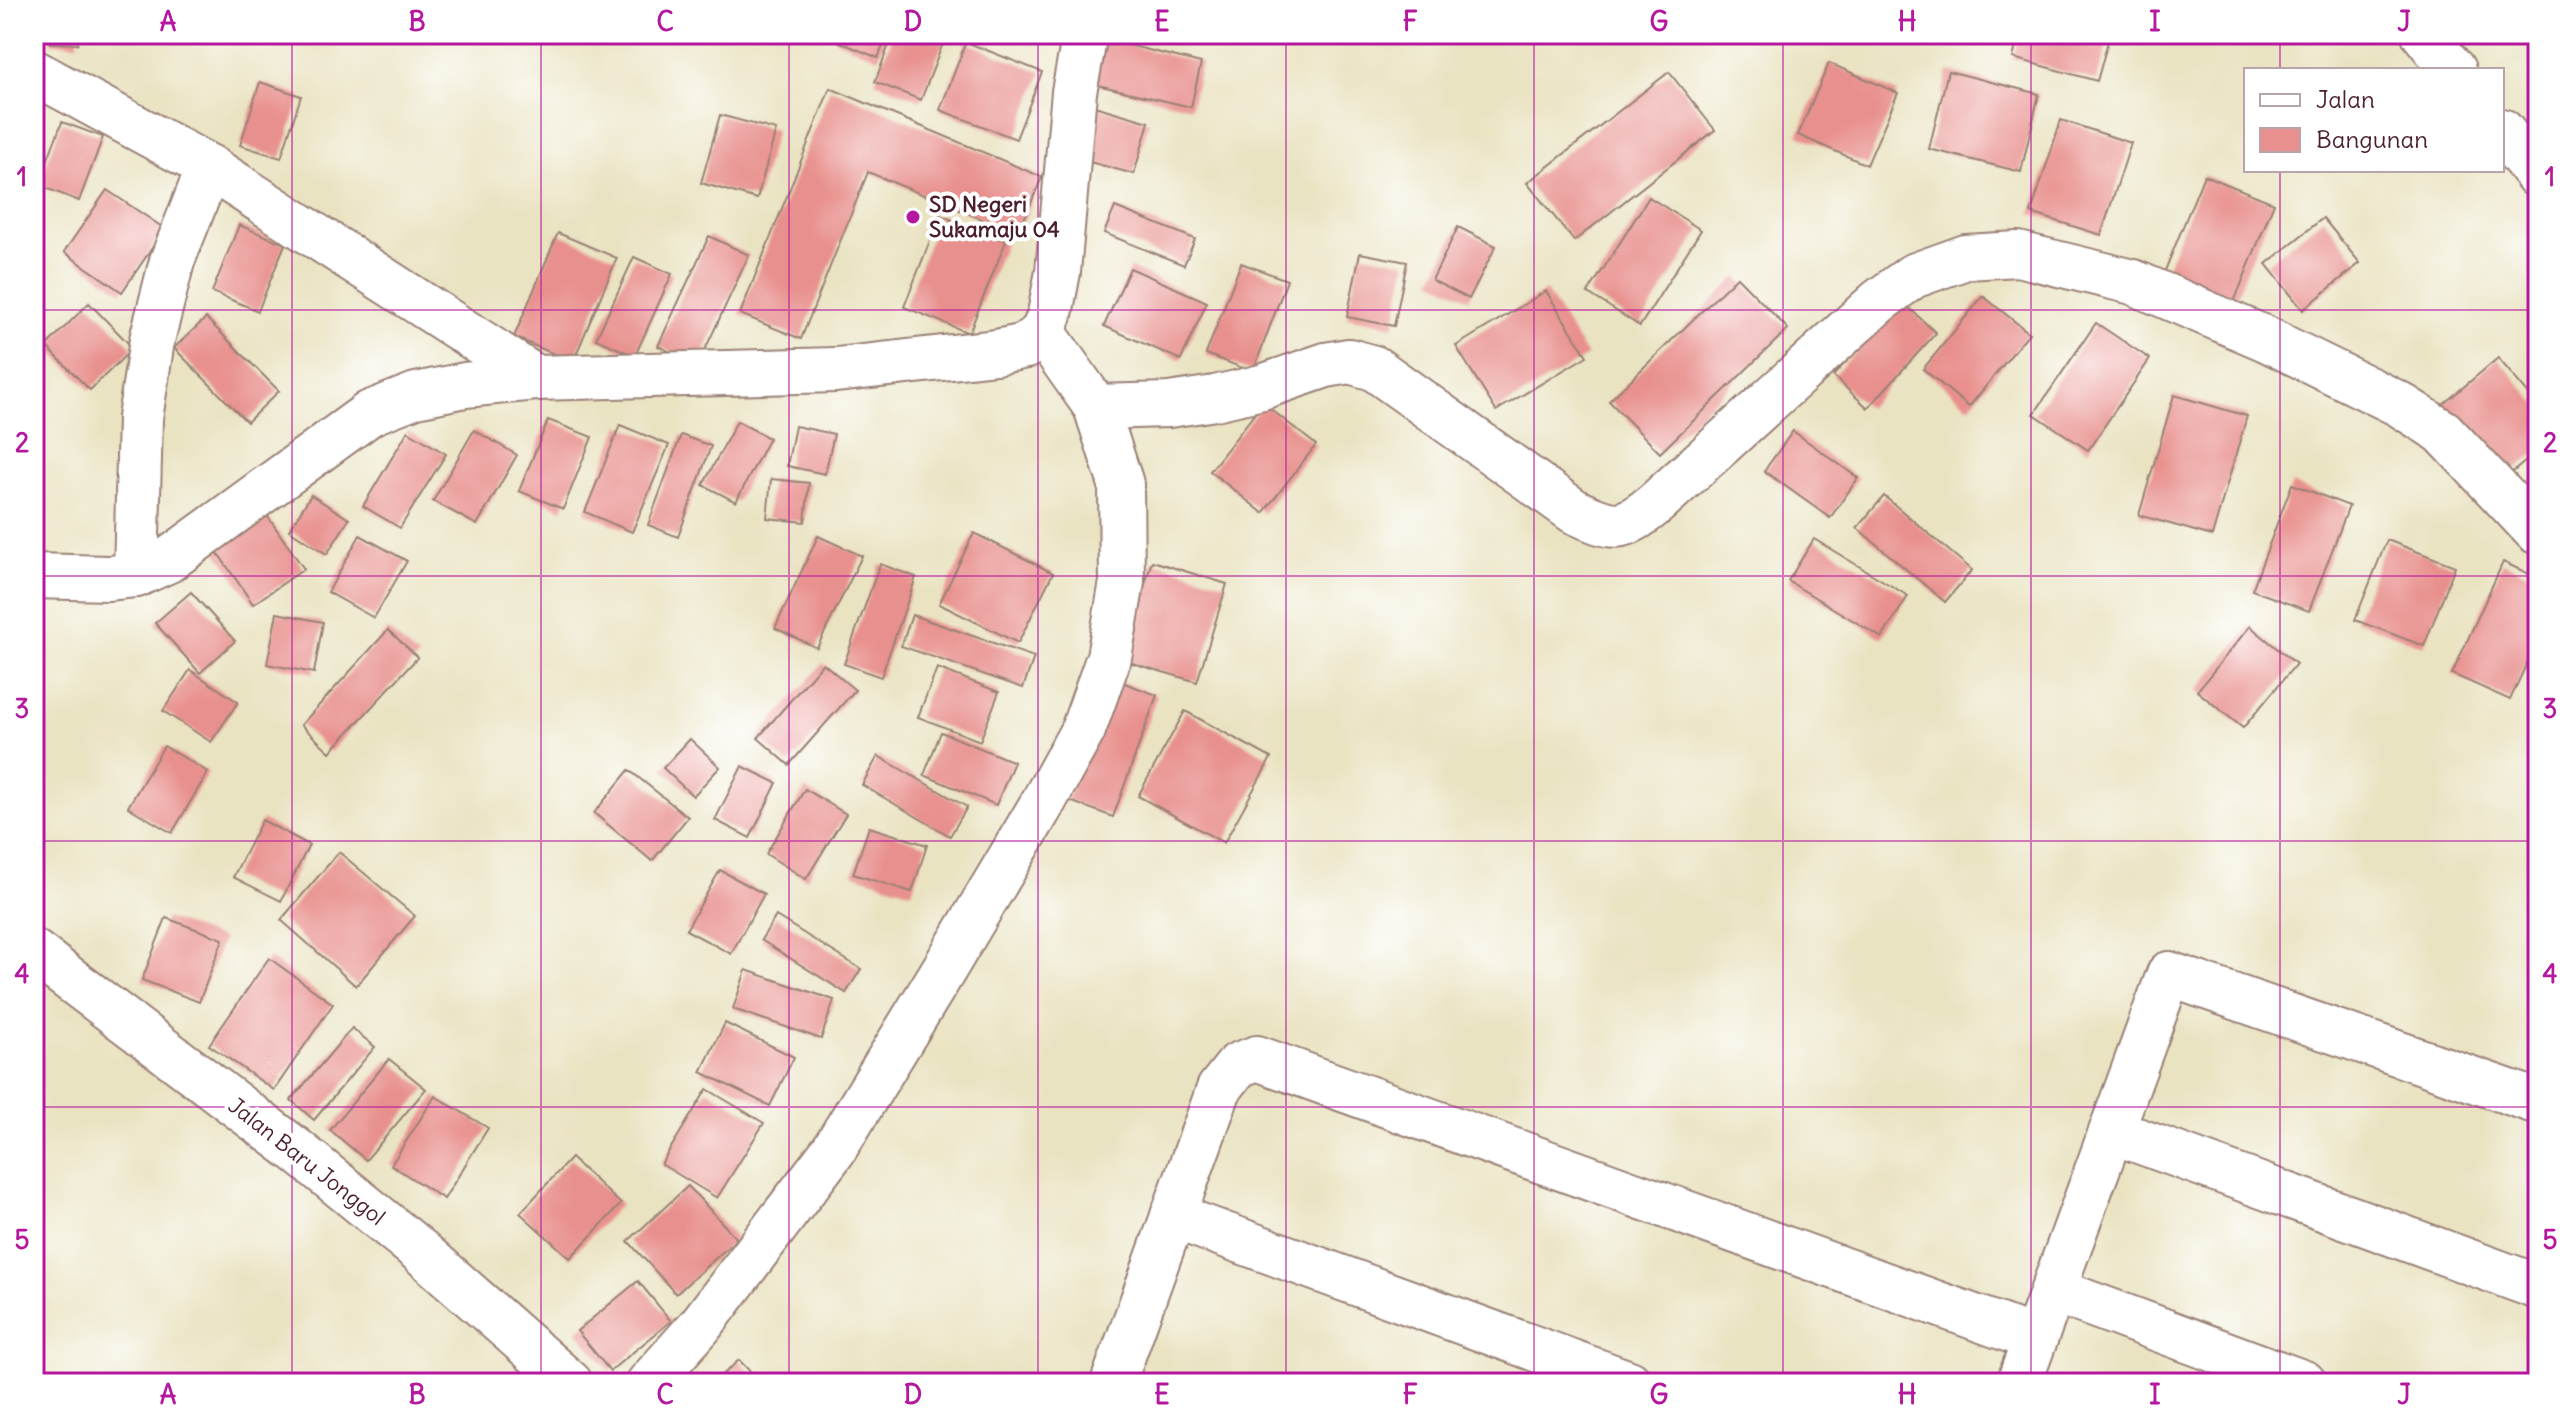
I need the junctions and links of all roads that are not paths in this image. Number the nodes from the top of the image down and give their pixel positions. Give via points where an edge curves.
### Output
1 (1085, 34) edge
2 (2424, 34) edge
3 (2451, 68) edge
4 (34, 72) edge
5 (2504, 134) edge
6 (209, 167) junction
7 (2538, 176) edge
8 (1043, 332) junction
9 (536, 378) junction
10 (1096, 407) junction
11 (2536, 531) dead end
12 (136, 575) junction
13 (34, 576) edge
14 (34, 952) edge
15 (2534, 1094) edge
16 (2112, 1131) junction
17 (1173, 1216) junction
18 (2538, 1287) edge
19 (2053, 1290) junction
20 (2035, 1339) junction
21 (1115, 1382) edge
22 (570, 1383) edge
23 (649, 1383) edge
24 (1629, 1383) edge
25 (2019, 1383) edge
26 (2304, 1383) edge

1 - 8 street via 1074,92 1058,272
2 - 3 street
4 - 6 street
5 - 7 street
6 - 9 street
6 - 12 street via 172,261 152,340 140,418
8 - 9 street via 1026,346 996,352 836,370
8 - 10 street
9 - 12 street via 416,395 370,413 167,561
10 - 11 street via 1215,398 1349,361 1374,368 1574,511 1618,526 1655,504 1913,276 1966,257 2018,254 2133,282 2399,404 2443,432
10 - 23 street via 1121,484 1122,582 1109,657 1083,730 833,1151 700,1326
12 - 13 street
14 - 22 street, Jalan Baru Jonggol via 296,1150
15 - 16 street via 2169,974
16 - 18 street
16 - 19 street
17 - 20 street via 1219,1089 1238,1065 1257,1058
17 - 21 street
17 - 24 street
19 - 20 street
19 - 26 street
20 - 25 street

